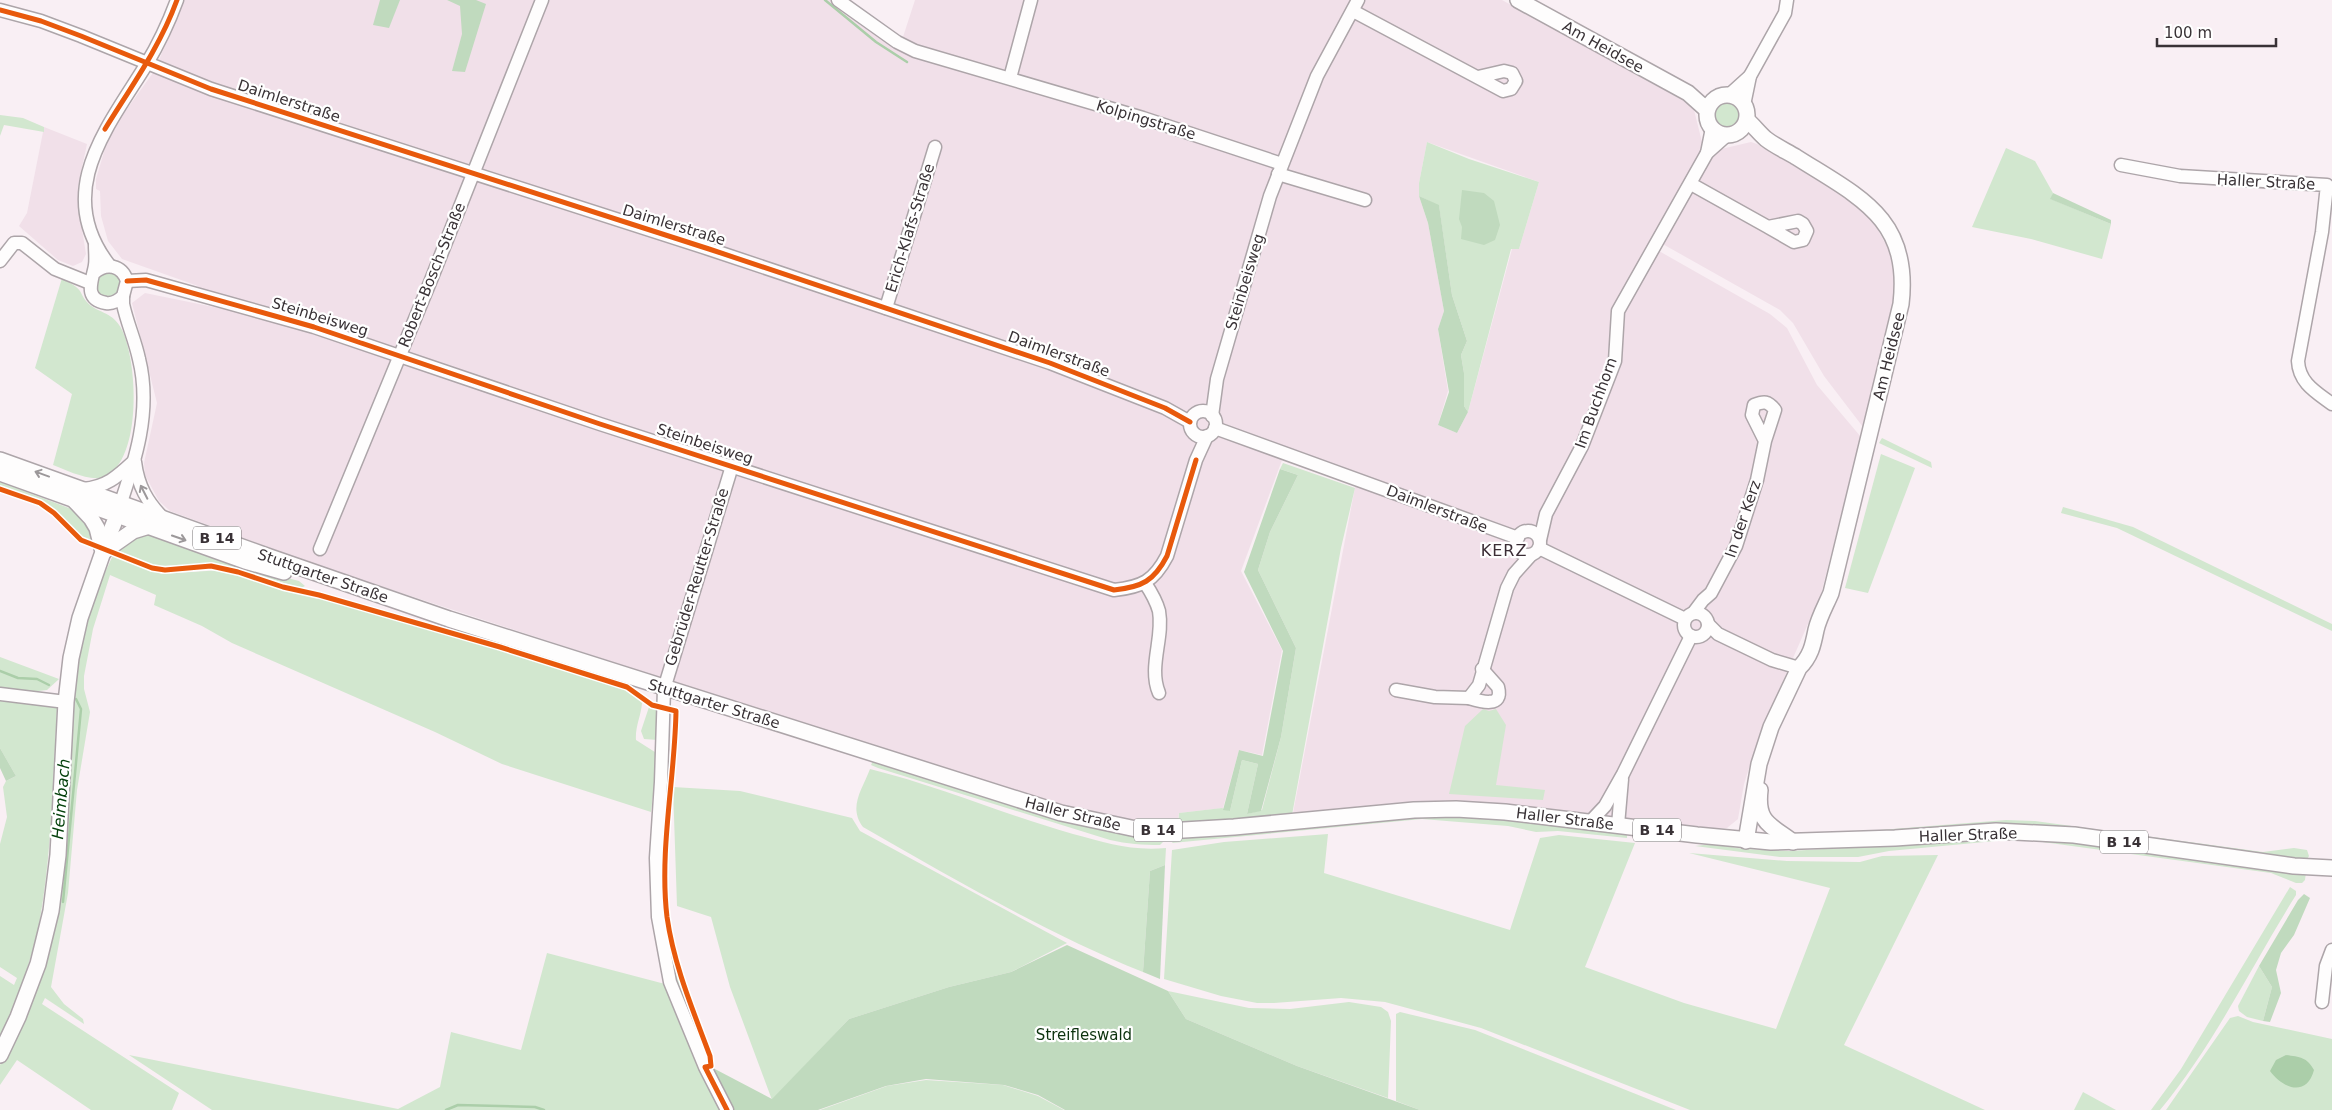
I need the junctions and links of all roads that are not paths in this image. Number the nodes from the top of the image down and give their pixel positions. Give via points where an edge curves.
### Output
1 (177, 0) edge
2 (542, 0) edge
3 (838, 0) edge
4 (1031, 0) edge
5 (1518, 0) edge
6 (1788, 0) edge
7 (1356, 6) edge
8 (0, 10) edge
9 (147, 64) junction
10 (1750, 76) junction
11 (1478, 77) dead end
12 (1010, 78) junction
13 (1717, 101) junction
14 (1740, 123) junction
15 (1712, 128) junction
16 (935, 147) dead end
17 (1707, 153) junction
18 (2121, 165) dead end
19 (1280, 169) junction
20 (474, 172) junction
21 (1691, 184) junction
22 (1365, 200) dead end
23 (1768, 227) dead end
24 (94, 240) junction
25 (0, 261) edge
26 (110, 266) junction
27 (92, 278) junction
28 (127, 281) junction
29 (123, 296) junction
30 (103, 302) junction
31 (886, 308) junction
32 (128, 324) junction
33 (399, 355) junction
34 (2332, 404) edge
35 (1209, 423) junction
36 (1192, 427) junction
37 (1765, 441) dead end
38 (0, 460) edge
39 (134, 460) junction
40 (1196, 460) junction
41 (732, 466) junction
42 (0, 473) edge
43 (79, 495) junction
44 (117, 514) junction
45 (1546, 514) junction
46 (164, 519) junction
47 (146, 527) junction
48 (1521, 540) junction
49 (104, 548) junction
50 (1536, 548) junction
51 (320, 549) dead end
52 (1514, 574) junction
53 (1145, 583) junction
54 (1711, 593) junction
55 (1689, 616) junction
56 (449, 619) junction
57 (1706, 626) junction
58 (1691, 636) junction
59 (1482, 668) junction
60 (1797, 673) junction
61 (664, 689) junction
62 (1396, 690) dead end
63 (1159, 693) dead end
64 (0, 694) edge
65 (1469, 698) junction
66 (66, 702) junction
67 (1771, 728) junction
68 (1623, 774) junction
69 (952, 779) joint
70 (1590, 822) junction
71 (1618, 825) junction
72 (1746, 841) junction
73 (1793, 842) junction
74 (2332, 868) edge
75 (2332, 950) edge
76 (2322, 1002) dead end
77 (0, 1055) edge
78 (727, 1110) edge

1 - 9 street
2 - 20 street, Robert-Bosch-Straße
3 - 12 street, Kolpingstraße via 906,46
4 - 12 street
5 - 13 main road, Am Heidsee via 1688,93
6 - 10 street via 1785,13
7 - 11 street, Steinbeisweg
7 - 19 street, Steinbeisweg via 1317,76
8 - 9 street, Daimlerstraße via 50,24
9 - 20 street, Daimlerstraße via 211,89
9 - 24 street via 102,134 93,154 86,184 86,201
10 - 13 street
10 - 14 street
12 - 19 street, Kolpingstraße
13 - 14 main road, Am Heidsee via 1738,98
13 - 15 main road via 1707,117
14 - 15 main road
14 - 17 street, Im Buchhorn
14 - 60 main road, Am Heidsee via 1850,190 1867,204 1892,236 1902,277 1901,304 1831,593 1816,630 1804,646
15 - 17 street, Im Buchhorn
16 - 31 street, Erich-Klafs-Straße
17 - 21 street, Im Buchhorn
18 - 34 street, Haller Straße via 2180,176 2327,185 2322,232 2298,361 2299,372 2306,384
19 - 22 street
19 - 35 street, Steinbeisweg via 1214,390
20 - 31 street, Daimlerstraße
20 - 33 street, Robert-Bosch-Straße
21 - 23 street
21 - 45 street, Im Buchhorn via 1618,311 1615,361 1582,446
24 - 26 street
24 - 27 street
25 - 27 street via 14,243 22,242 55,268
26 - 27 street via 104,266
26 - 28 street via 120,270
27 - 30 street via 92,293
28 - 29 street
28 - 33 street, Steinbeisweg via 146,280 314,327
29 - 30 street via 114,302
29 - 32 street
30 - 32 street
31 - 36 street, Daimlerstraße via 1051,363 1165,408
32 - 39 street via 140,359 144,396 144,414
33 - 41 street, Steinbeisweg
33 - 51 street, Robert-Bosch-Straße
35 - 36 street, Daimlerstraße via 1199,436
35 - 36 street via 1194,415
35 - 40 street, Steinbeisweg
35 - 48 street, Daimlerstraße
36 - 40 street, Steinbeisweg
37 - 54 street, In der Kerz via 1757,480 1736,546
43 -> 38 main road, Stuttgarter Straße / B 14
39 - 43 street via 112,481
39 - 44 street
46 -> 39 street via 143,493
40 - 53 street, Steinbeisweg via 1167,556 1159,571
41 - 53 street, Steinbeisweg via 1114,590
41 - 61 street, Gebrüder-Reutter-Straße
42 - 43 main road, Stuttgarter Straße / B 14
43 - 44 main road, Stuttgarter Straße / B 14
43 - 49 main road
44 - 46 main road, Stuttgarter Straße / B 14
44 - 47 main road, Stuttgarter Straße / B 14
44 - 49 main road
45 - 48 street, Im Buchhorn
45 - 50 street, Im Buchhorn
46 - 56 main road, Stuttgarter Straße / B 14
47 - 49 main road via 128,533
47 -> 56 main road, Stuttgarter Straße / B 14 via 245,561
48 - 50 street via 1523,554
48 - 50 street via 1535,534
48 - 52 street, Im Buchhorn
49 - 66 main road via 80,618
50 - 52 street, Im Buchhorn
50 - 55 street
52 - 59 street, Im Buchhorn
53 - 63 street via 1159,613 1155,677
54 - 55 street, In der Kerz
54 - 57 street, In der Kerz
55 - 57 street via 1702,614
55 - 58 street via 1684,630
56 - 61 main road, Stuttgarter Straße / B 14
57 - 58 street via 1698,637
57 - 60 street via 1772,660 1787,675
58 - 68 street
59 - 65 street, Im Buchhorn via 1479,685
59 - 65 street via 1498,687 1498,696 1484,703
60 - 67 main road, Am Heidsee
61 - 69 main road, Stuttgarter Straße / B 14
61 - 78 street, Gebrüder-Reutter-Straße via 656,858 658,917 670,982 705,1067
62 - 65 street via 1435,697
64 - 66 street
66 - 77 main road via 58,855 51,911 38,964
67 - 72 main road via 1757,773
67 - 73 main road via 1770,748 1760,790 1760,809 1767,824
68 - 70 street via 1605,806
68 - 71 street
69 - 70 main road, Haller Straße / B 14 via 1061,813 1136,829 1167,831 1234,827 1440,809 1505,812
70 - 71 main road, Haller Straße / B 14
71 - 72 main road, Haller Straße / B 14
72 - 73 main road, Haller Straße / B 14
73 - 74 main road, Haller Straße / B 14 via 1996,831 2064,834 2294,866
75 - 76 street via 2326,966

